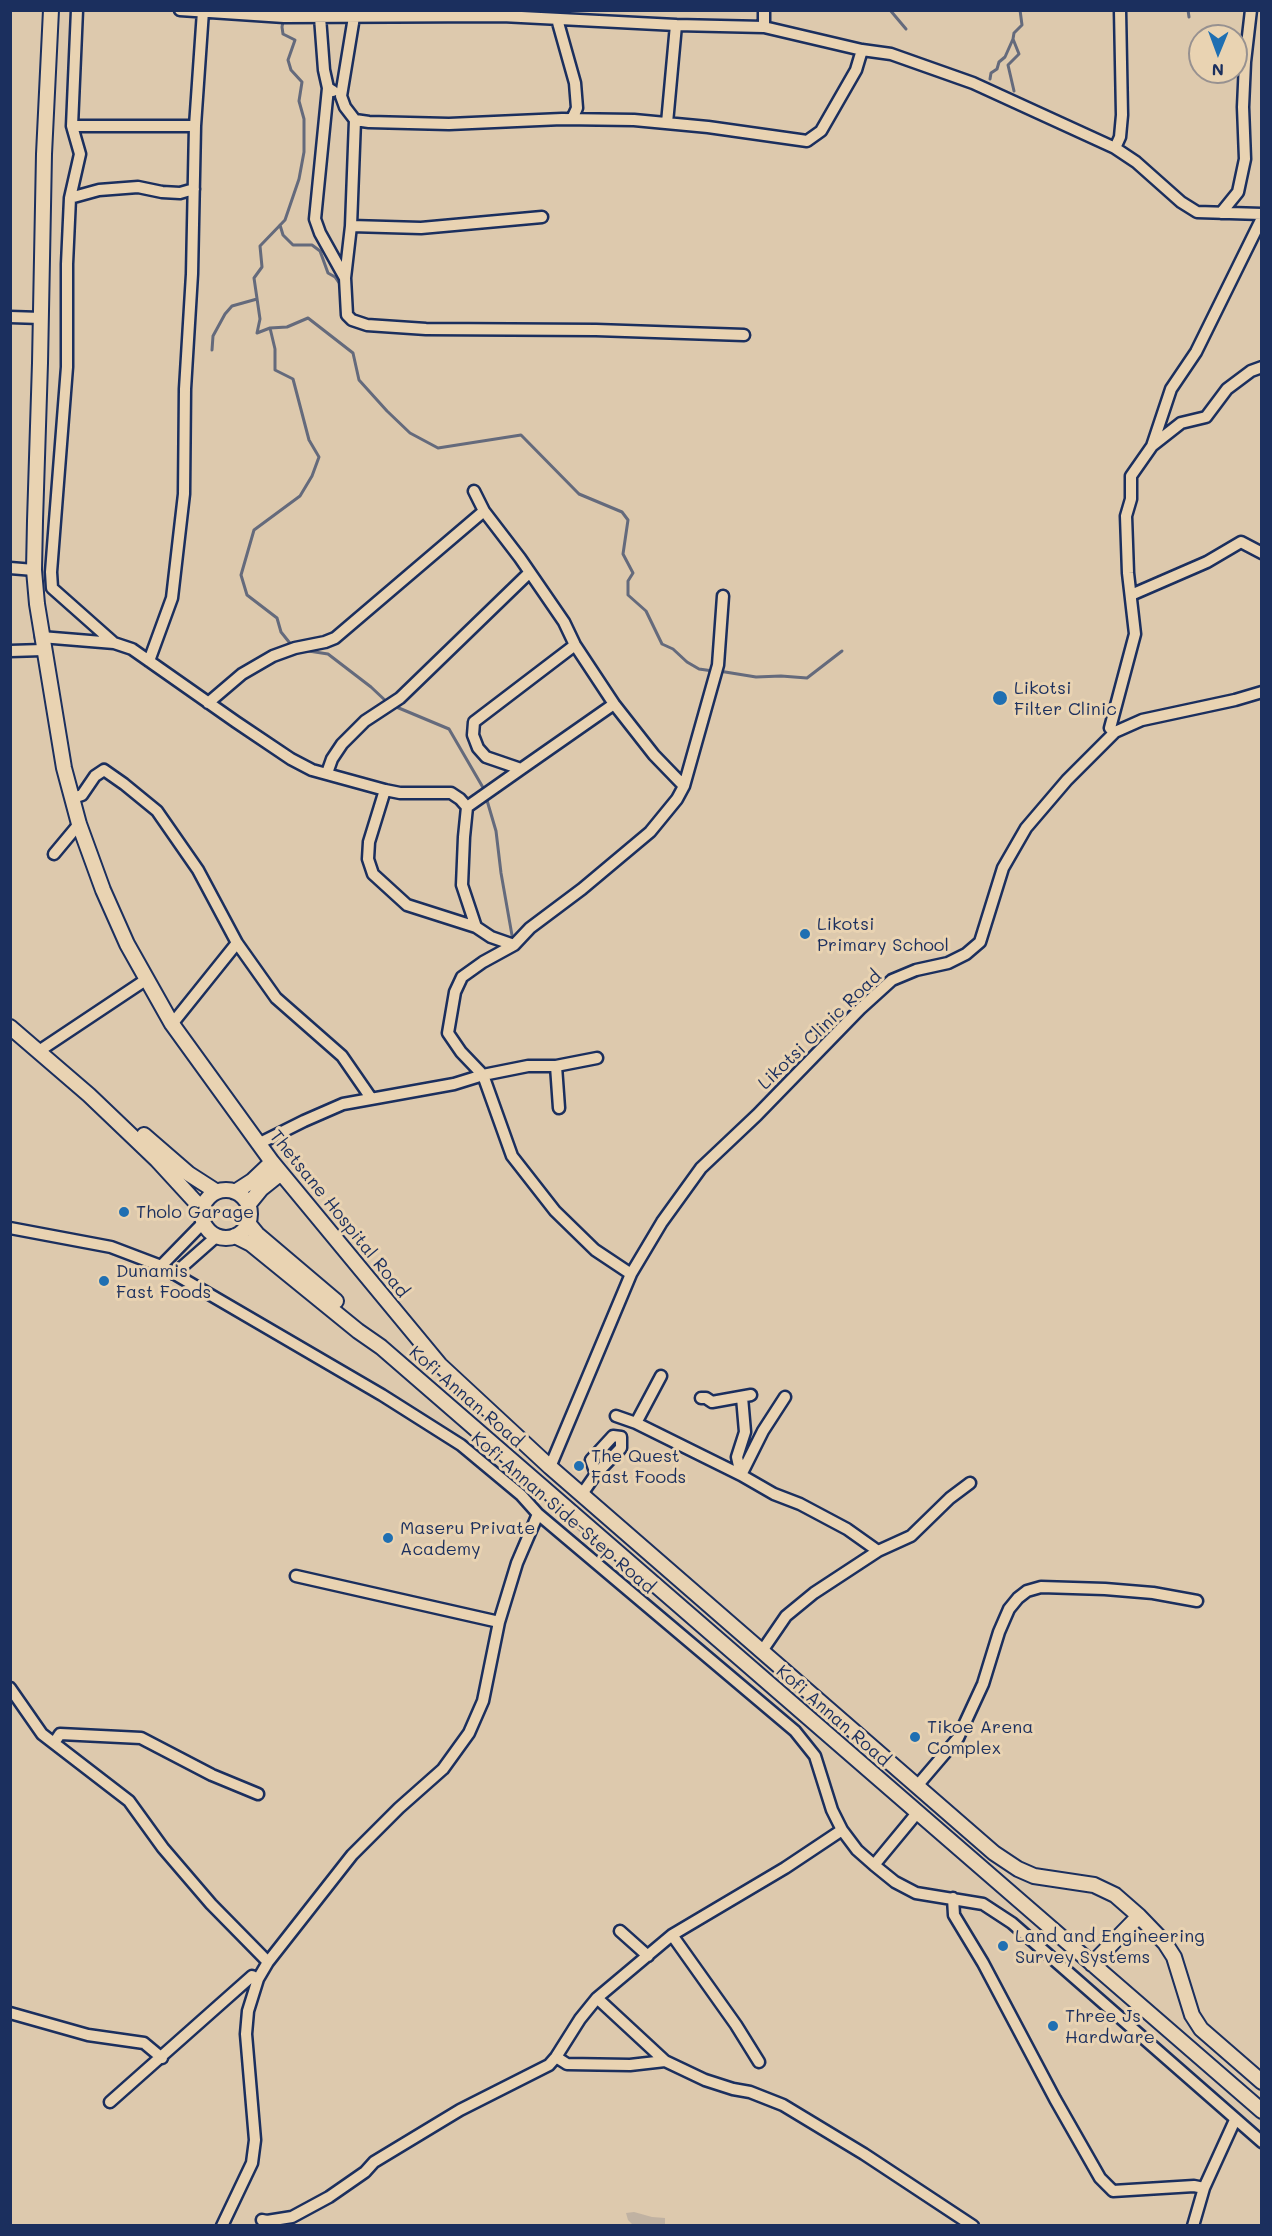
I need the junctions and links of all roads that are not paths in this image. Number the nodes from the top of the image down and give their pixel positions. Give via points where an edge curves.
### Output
1 (51, 10) edge
2 (76, 10) edge
3 (180, 10) edge
4 (575, 10) edge
5 (764, 10) edge
6 (1120, 10) edge
7 (1251, 10) edge
8 (203, 11) edge
9 (502, 13) edge
10 (351, 14) edge
11 (320, 17) junction
12 (562, 19) junction
13 (676, 25) junction
14 (764, 27) junction
15 (862, 50) junction
16 (328, 88) junction
17 (341, 96) junction
18 (572, 119) junction
19 (355, 120) junction
20 (668, 123) junction
21 (72, 126) junction
22 (195, 126) junction
23 (1115, 148) junction
24 (194, 189) junction
25 (70, 198) junction
26 (1221, 213) junction
27 (1262, 216) edge
28 (542, 217) dead end
29 (351, 225) junction
30 (345, 278) junction
31 (10, 317) edge
32 (41, 318) junction
33 (744, 335) dead end
34 (1262, 367) edge
35 (1152, 446) junction
36 (474, 491) dead end
37 (483, 511) junction
38 (1262, 553) edge
39 (10, 568) edge
40 (34, 570) junction
41 (530, 573) junction
42 (1131, 595) junction
43 (723, 596) dead end
44 (42, 643) junction
45 (114, 643) junction
46 (575, 645) junction
47 (10, 651) edge
48 (149, 661) junction
49 (1262, 692) edge
50 (207, 703) junction
51 (614, 705) junction
52 (1114, 732) junction
53 (521, 769) junction
54 (327, 773) junction
55 (684, 786) junction
56 (385, 790) junction
57 (73, 798) junction
58 (467, 807) junction
59 (79, 824) junction
60 (54, 854) dead end
61 (476, 927) junction
62 (237, 944) junction
63 (514, 945) junction
64 (147, 979) junction
65 (172, 1024) junction
66 (10, 1027) edge
67 (39, 1051) junction
68 (597, 1058) dead end
69 (556, 1066) junction
70 (483, 1075) junction
71 (89, 1095) junction
72 (371, 1098) junction
73 (559, 1108) dead end
74 (258, 1144) junction
75 (276, 1168) junction
76 (217, 1192) junction
77 (235, 1192) junction
78 (248, 1205) junction
79 (203, 1216) junction
80 (248, 1223) junction
81 (10, 1228) edge
82 (217, 1236) junction
83 (235, 1236) junction
84 (161, 1266) junction
85 (174, 1274) junction
86 (631, 1274) junction
87 (381, 1347) junction
88 (661, 1376) dead end
89 (785, 1397) dead end
90 (701, 1398) dead end
91 (616, 1416) dead end
92 (636, 1423) junction
93 (550, 1467) junction
94 (597, 1474) dead end
95 (741, 1474) junction
96 (970, 1483) dead end
97 (582, 1494) junction
98 (538, 1514) junction
99 (878, 1551) junction
100 (296, 1576) dead end
101 (1197, 1601) dead end
102 (499, 1622) junction
103 (762, 1651) junction
104 (10, 1688) edge
105 (54, 1743) junction
106 (917, 1786) junction
107 (258, 1794) dead end
108 (917, 1814) junction
109 (842, 1830) junction
110 (874, 1865) junction
111 (953, 1898) junction
112 (1139, 1916) junction
113 (620, 1931) dead end
114 (672, 1935) junction
115 (648, 1956) junction
116 (268, 1962) junction
117 (1092, 1964) junction
118 (258, 1979) junction
119 (597, 1998) junction
120 (10, 2013) edge
121 (556, 2057) junction
122 (162, 2058) junction
123 (665, 2061) junction
124 (759, 2062) dead end
125 (1262, 2082) edge
126 (110, 2102) dead end
127 (1262, 2111) edge
128 (1235, 2120) junction
129 (1262, 2142) edge
130 (1204, 2188) junction
131 (262, 2220) dead end
132 (222, 2226) edge
133 (973, 2226) edge
134 (1193, 2226) edge

1 - 32 main road, Thetsane Hospital Road
2 - 21 street
3 - 8 street
4 - 12 street
5 - 14 street
6 - 23 street via 1122,115
7 - 26 street via 1243,107 1245,159 1238,192
8 - 11 street
8 - 22 street
9 - 10 street
9 - 12 street
10 - 11 street
10 - 17 street
11 - 16 street via 321,55
12 - 13 street
12 - 18 street via 575,83 577,108
13 - 14 street
13 - 20 street
14 - 15 street
15 - 20 street via 856,70 821,132 807,141
15 - 23 street via 891,54 973,83
16 - 17 street
16 - 30 street via 315,219
17 - 19 street
18 - 19 street via 411,124
18 - 20 street
19 - 29 street
21 - 22 street
21 - 25 street via 80,154
22 - 24 street
23 - 26 street via 1180,202 1197,212
24 - 25 street via 180,194 138,187 99,190
24 - 48 street via 184,494 172,598
25 - 45 street via 66,366 52,588
26 - 27 street
27 - 35 street via 1196,352 1171,389
28 - 29 street via 421,228
29 - 30 street
30 - 33 street via 347,315 367,325
31 - 32 street
32 - 40 main road, Thetsane Hospital Road
34 - 35 street via 1227,389 1206,417 1181,423
35 - 42 street via 1131,476 1126,516
36 - 37 street
37 - 41 street
37 - 50 street via 335,638 273,656 242,674
38 - 42 street via 1241,542 1207,562
39 - 40 street
40 - 44 main road, Thetsane Hospital Road
41 - 46 street
41 - 54 street via 400,698 365,721 342,744
42 - 52 street via 1135,634 1110,728
43 - 55 street via 718,665
44 - 45 street
44 - 47 street
44 - 57 main road, Thetsane Hospital Road
45 - 48 street
46 - 51 street
46 - 53 street via 474,722 473,735 486,757
48 - 50 street
49 - 52 street, Likotsi Clinic Road via 1142,720
50 - 54 street via 291,759
51 - 53 street
51 - 55 street
52 - 86 street, Likotsi Clinic Road via 1026,828 1003,868 980,942 948,963 892,980 860,1009 700,1168
53 - 58 street
54 - 56 street
55 - 63 street via 650,832
56 - 58 street via 451,793
56 - 61 street via 369,843 368,860 373,874 407,905
57 - 59 main road, Thetsane Hospital Road
57 - 62 street via 82,795 104,770 157,811 198,870
58 - 61 street via 462,885
59 - 60 street
59 - 64 main road, Thetsane Hospital Road via 108,901
61 - 63 street via 490,938
62 - 65 street
62 - 72 street via 276,998 342,1056
63 - 70 street via 462,977 455,992 448,1033
64 - 65 main road, Thetsane Hospital Road
64 - 67 street
65 - 74 main road, Thetsane Hospital Road
66 - 67 main road
67 - 71 main road
68 - 69 street
69 - 70 street via 528,1066
69 - 73 street
70 - 72 street
70 - 86 street via 512,1156 555,1211 595,1250
71 - 76 main road
71 - 79 main road via 157,1160
72 - 74 street via 343,1104
74 - 75 main road, Thetsane Hospital Road
75 - 77 main road
75 - 78 main road
75 - 93 main road, Thetsane Hospital Road via 440,1365
76 - 77 main road
76 - 79 main road via 205,1202
77 - 78 main road
78 - 80 main road
79 - 82 main road via 208,1231
79 - 84 street
80 - 83 main road
80 - 87 main road, Kofi Annan Road via 364,1325
81 - 84 street, Kofi Annan Side-Step Road via 111,1247
82 - 83 main road
82 - 85 street
83 - 87 main road, Kofi Annan Road via 251,1244
84 - 85 street, Kofi Annan Side-Step Road
85 - 98 street, Kofi Annan Side-Step Road via 461,1445
86 - 93 street, Likotsi Clinic Road
87 - 108 main road, Kofi Annan Road
88 - 92 street
89 - 95 street
90 - 95 street via 712,1402 747,1396 745,1432 737,1457
91 - 92 street
92 - 95 street
93 - 97 main road, Thetsane Hospital Road
94 - 97 street
95 - 99 street via 847,1529
96 - 99 street via 911,1536
97 - 103 main road, Thetsane Hospital Road
98 - 102 street via 517,1563
98 - 109 street, Kofi Annan Side-Step Road via 795,1731 815,1756
99 - 103 street via 836,1577 786,1616
100 - 102 street
101 - 106 street via 1105,1589 1041,1587 1027,1591 1009,1609 983,1684 958,1738
102 - 116 street via 483,1701 462,1745 352,1855
103 - 106 main road, Thetsane Hospital Road
104 - 105 street via 42,1734
105 - 107 street via 60,1734 141,1738
105 - 116 street via 129,1801 211,1904
106 - 112 main road, Thetsane Hospital Road via 1018,1869 1035,1876 1094,1885 1115,1895
108 - 110 street
108 - 117 main road, Kofi Annan Road
109 - 110 street, Kofi Annan Side-Step Road
109 - 114 street
110 - 111 street, Kofi Annan Side-Step Road via 916,1893
111 - 128 street, Kofi Annan Side-Step Road via 983,1904 1012,1923
111 - 130 street via 954,1915 1100,2178 1113,2191
112 - 117 main road
112 - 125 main road, Thetsane Hospital Road via 1174,1957 1192,2015 1201,2029
113 - 115 street
114 - 115 street
114 - 124 street
115 - 119 street
116 - 118 street
117 - 127 main road, Kofi Annan Road
118 - 122 street via 252,1976
118 - 132 street via 246,2034 255,2140 252,2163
119 - 121 street
119 - 123 street
120 - 122 street via 88,2035 144,2043
121 - 123 street via 567,2064
121 - 131 street via 549,2065 460,2110 374,2162 329,2197 292,2217
122 - 126 street
123 - 133 street via 705,2080 783,2105
128 - 129 street, Kofi Annan Side-Step Road
128 - 130 street
130 - 134 street

